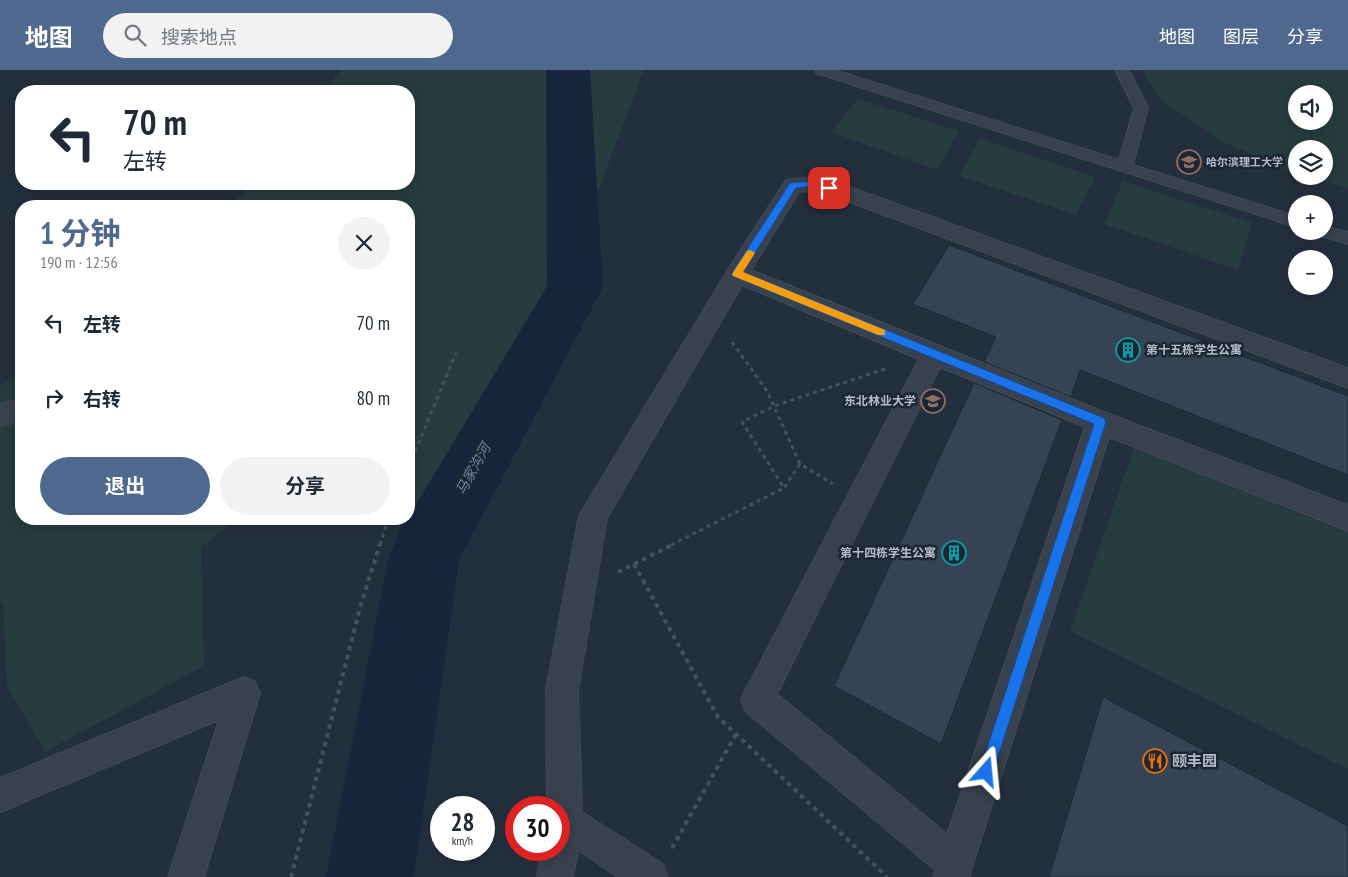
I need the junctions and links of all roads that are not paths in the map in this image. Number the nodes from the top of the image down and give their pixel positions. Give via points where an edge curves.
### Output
1 (821, 70) edge
2 (1122, 70) edge
3 (1125, 167) junction
4 (1288, 219) edge
5 (1333, 234) edge
6 (1348, 238) edge
7 (737, 274) junction
8 (934, 354) junction
9 (1348, 378) edge
10 (15, 412) edge
11 (0, 416) edge
12 (1100, 422) junction
13 (1348, 518) edge
14 (0, 795) edge
15 (564, 796) edge
16 (570, 823) edge
17 (558, 861) edge
18 (660, 864) edge
19 (954, 871) edge
20 (186, 877) edge
21 (555, 877) edge

1 - 3 lane
2 - 3 lane via 1141,108
3 - 4 lane
5 - 6 lane
7 - 8 street
7 - 9 street via 793,185 814,184
7 - 15 street via 593,516 562,690
8 - 12 street
8 - 19 street via 757,699
10 - 11 street
12 - 13 street
12 - 19 street
14 - 20 street via 244,693
16 - 18 street
17 - 21 street

